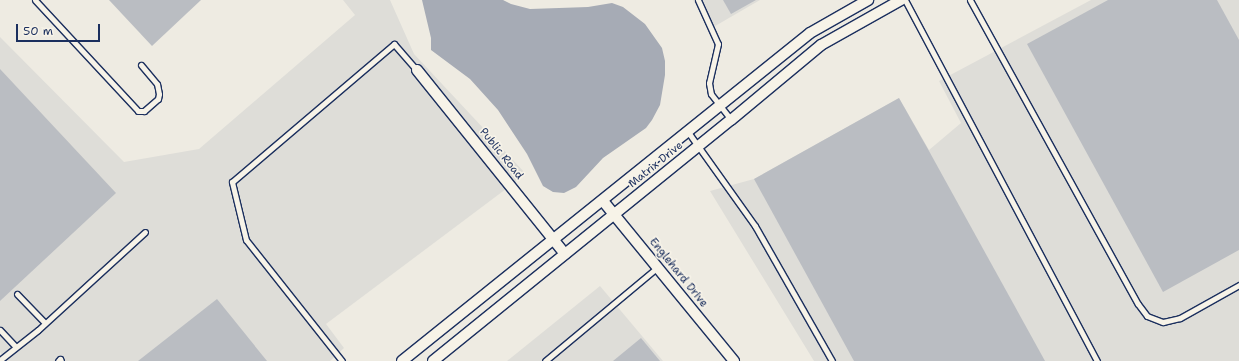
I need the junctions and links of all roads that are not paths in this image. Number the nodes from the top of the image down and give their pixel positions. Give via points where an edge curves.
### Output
1 (35, 0) edge
2 (698, 0) edge
3 (868, 0) edge
4 (901, 0) edge
5 (905, 0) edge
6 (970, 0) edge
7 (141, 65) dead end
8 (417, 70) joint
9 (721, 106) junction
10 (731, 120) junction
11 (688, 132) junction
12 (698, 146) junction
13 (603, 201) junction
14 (614, 214) junction
15 (144, 232) dead end
16 (553, 238) junction
17 (565, 254) junction
18 (658, 267) junction
19 (1239, 285) edge
20 (17, 294) dead end
21 (45, 324) junction
22 (0, 330) edge
23 (16, 347) junction
24 (0, 360) edge
25 (58, 361) edge
26 (61, 361) edge
27 (342, 361) edge
28 (402, 361) edge
29 (433, 361) edge
30 (545, 361) edge
31 (734, 361) edge
32 (832, 361) edge
33 (1097, 361) edge

1 - 7 lane via 138,111 144,111 158,99 159,94 157,84
2 - 9 lane via 718,44 709,83 711,94
3 - 9 street, Matrix Drive via 810,33
4 - 10 street, Matrix Drive via 820,45
5 - 33 lane
6 - 19 lane via 1147,316 1163,322 1180,318
8 - 16 street, Public Road
8 - 27 lane via 394,44 232,182 246,240
9 - 10 lane
9 - 11 street, Matrix Drive
10 - 12 street, Matrix Drive
11 - 12 lane
11 - 13 street, Matrix Drive
12 - 14 street, Matrix Drive
12 - 32 lane via 755,226
13 - 14 street, Englehard Drive
13 - 16 street, Matrix Drive
14 - 17 street, Matrix Drive
14 - 18 street, Englehard Drive
15 - 21 lane
16 - 17 street, Public Road
16 - 28 street, Matrix Drive
17 - 29 street, Matrix Drive
18 - 30 lane
18 - 31 street, Englehard Drive
20 - 21 lane
21 - 23 lane
22 - 23 lane
23 - 24 lane
25 - 26 lane

